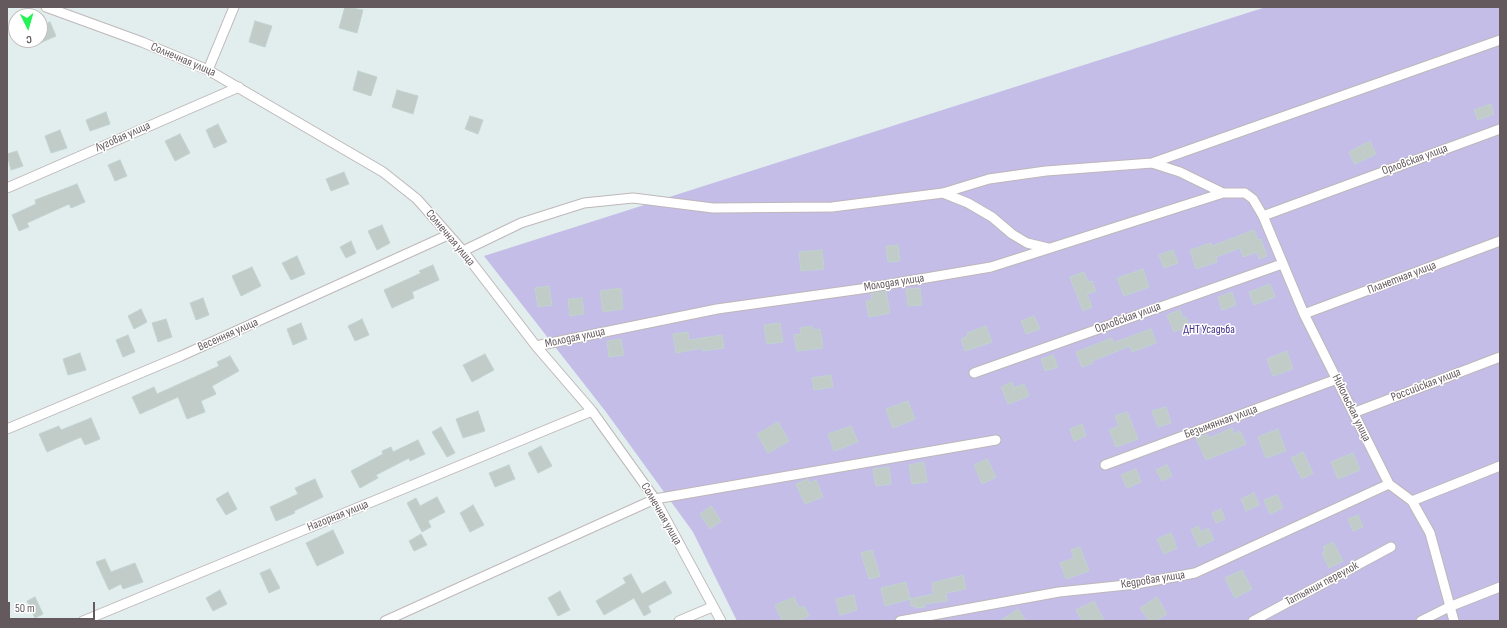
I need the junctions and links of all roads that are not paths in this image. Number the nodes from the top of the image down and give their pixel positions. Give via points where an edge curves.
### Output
1 (46, 7) edge
2 (234, 7) edge
3 (1500, 40) edge
4 (208, 70) junction
5 (239, 87) junction
6 (1500, 129) edge
7 (1152, 163) junction
8 (7, 188) edge
9 (1245, 192) joint
10 (943, 193) junction
11 (1223, 193) junction
12 (1263, 216) junction
13 (448, 235) junction
14 (1500, 241) edge
15 (1049, 248) junction
16 (463, 252) junction
17 (1282, 264) junction
18 (1304, 314) junction
19 (536, 346) junction
20 (1500, 357) edge
21 (974, 373) dead end
22 (1337, 379) junction
23 (592, 412) junction
24 (1353, 413) junction
25 (7, 429) edge
26 (996, 440) dead end
27 (1105, 465) dead end
28 (1500, 466) edge
29 (1389, 484) junction
30 (655, 499) junction
31 (1412, 501) junction
32 (1391, 547) dead end
33 (1500, 587) edge
34 (712, 607) junction
35 (1449, 607) junction
36 (83, 621) edge
37 (385, 621) edge
38 (680, 621) edge
39 (721, 621) edge
40 (900, 621) edge
41 (1253, 621) edge
42 (1421, 621) edge
43 (1454, 621) edge

1 - 4 street, Солнечная улица via 142,42
2 - 4 street
3 - 7 street
4 - 5 street, Солнечная улица
5 - 8 street, Луговая улица
5 - 13 street, Солнечная улица via 383,172 417,199
6 - 12 street, Орловская улица
7 - 10 street via 1046,171 989,179
7 - 11 street via 1180,172
9 - 11 street, Молодая улица
9 - 12 street, Никольская улица via 1253,199
10 - 15 street via 968,203 992,217 1027,243
10 - 16 street via 832,207 713,208 634,198 584,203 521,223
11 - 15 street, Молодая улица
12 - 17 street, Никольская улица
13 - 16 street, Солнечная улица
13 - 25 street, Весенняя улица via 181,356
14 - 18 street, Планетная улица
15 - 19 street, Молодая улица via 991,267 861,289 717,308
16 - 19 street, Солнечная улица
17 - 18 street, Никольская улица
17 - 21 street, Орловская улица
18 - 22 street, Никольская улица
19 - 23 street, Солнечная улица
20 - 24 street, Российская улица
22 - 24 street, Никольская улица
22 - 27 street, Безымянная улица
23 - 30 street, Солнечная улица
23 - 36 street, Нагорная улица
24 - 29 street, Никольская улица
26 - 30 street
28 - 31 street
29 - 31 street, Никольская улица
29 - 40 street, Кедровая улица via 1195,573 1136,584 1059,592
30 - 34 street, Солнечная улица
30 - 37 street
31 - 35 street, Никольская улица via 1430,533
32 - 41 street, Татьянин переулок
33 - 35 street
34 - 38 street
34 - 39 street, Солнечная улица
35 - 42 street
35 - 43 street, Никольская улица

